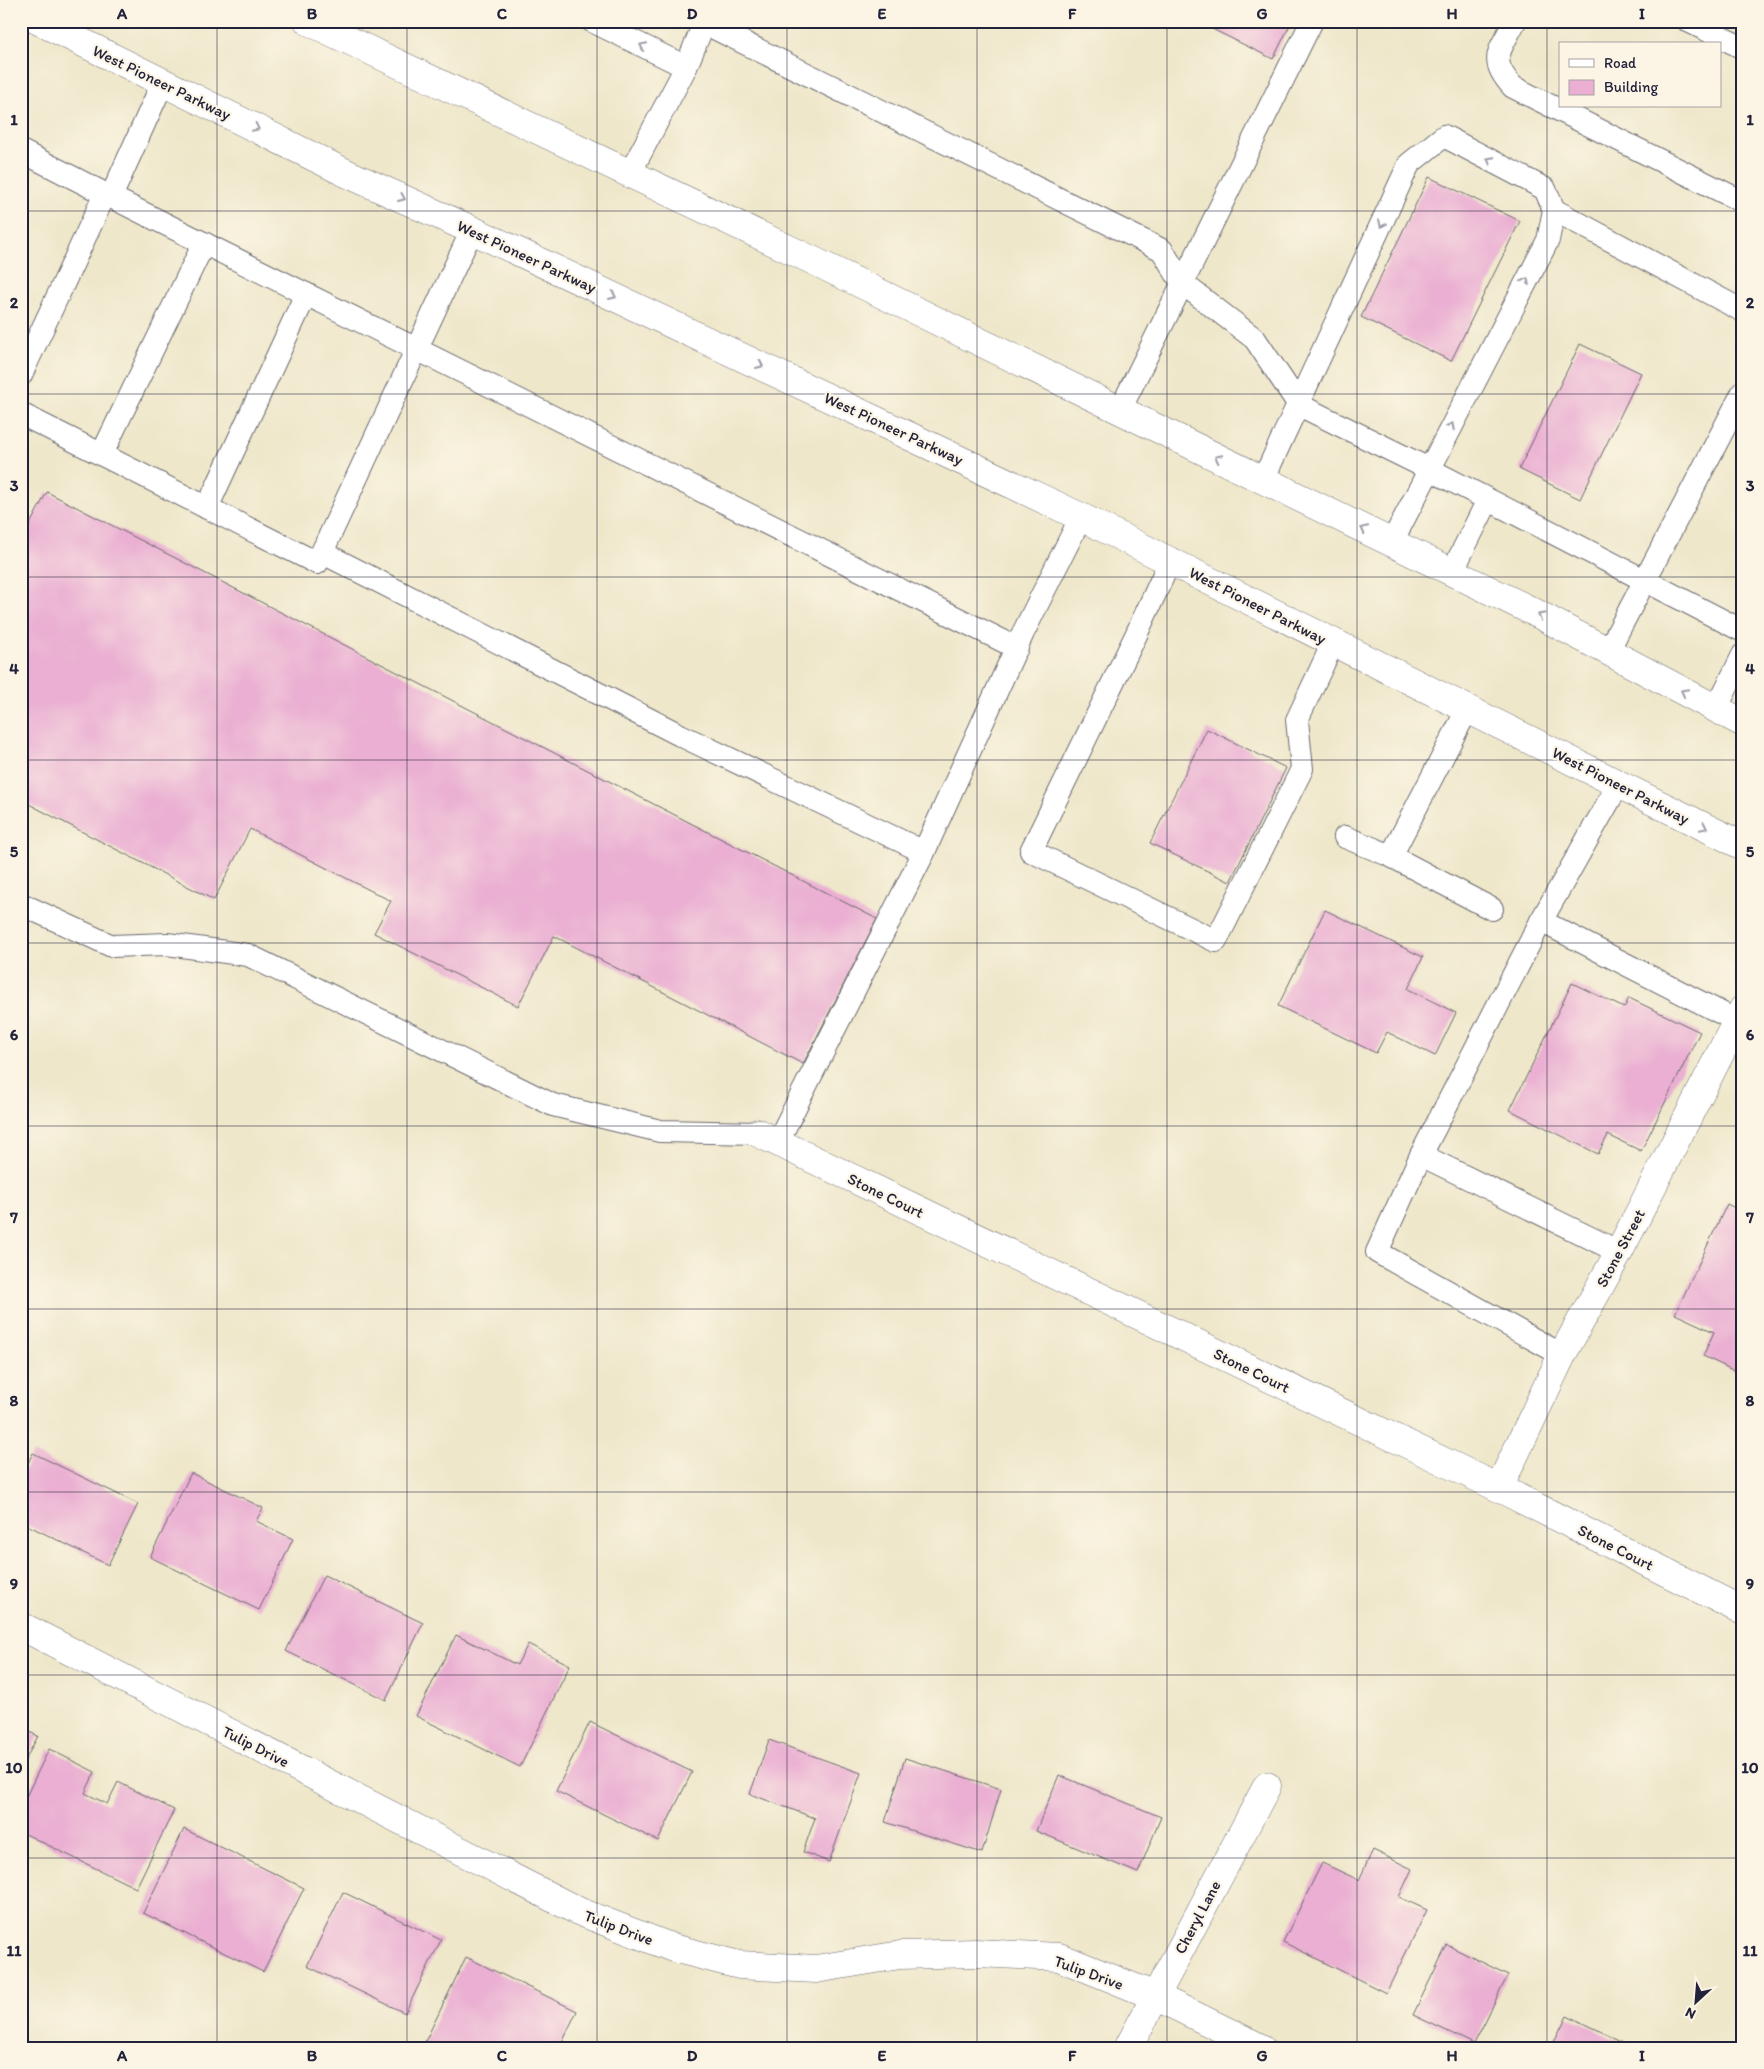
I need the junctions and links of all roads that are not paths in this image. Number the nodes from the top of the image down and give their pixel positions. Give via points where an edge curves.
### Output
1 (39, 21) edge
2 (308, 21) edge
3 (592, 21) edge
4 (1312, 21) edge
5 (1515, 21) edge
6 (1688, 21) edge
7 (705, 22) edge
8 (1743, 48) edge
9 (686, 67) junction
10 (162, 82) junction
11 (21, 151) edge
12 (630, 173) junction
13 (108, 195) junction
14 (1743, 202) edge
15 (1554, 210) junction
16 (472, 230) junction
17 (204, 244) junction
18 (1182, 283) junction
19 (306, 294) junction
20 (1743, 311) edge
21 (416, 349) junction
22 (21, 375) edge
23 (1743, 392) edge
24 (1299, 405) junction
25 (1120, 410) junction
26 (21, 414) edge
27 (102, 454) junction
28 (1429, 469) junction
29 (1263, 480) junction
30 (1488, 500) junction
31 (207, 508) junction
32 (1081, 517) junction
33 (1392, 542) junction
34 (323, 552) junction
35 (1170, 561) junction
36 (1452, 572) junction
37 (1644, 580) junction
38 (1743, 631) edge
39 (1332, 643) junction
40 (1016, 648) junction
41 (1608, 651) junction
42 (1743, 655) edge
43 (1716, 709) junction
44 (1467, 710) junction
45 (1743, 723) edge
46 (1618, 785) junction
47 (1345, 837) dead end
48 (1743, 846) edge
49 (924, 852) junction
50 (1391, 856) junction
51 (21, 904) edge
52 (1492, 910) dead end
53 (1541, 921) junction
54 (1740, 1015) edge
55 (768, 1138) junction
56 (1421, 1155) junction
57 (1619, 1252) junction
58 (1562, 1356) junction
59 (1499, 1488) junction
60 (1743, 1611) edge
61 (21, 1626) edge
62 (1267, 1786) dead end
63 (1155, 1996) junction
64 (1128, 2048) edge
65 (1261, 2048) edge

1 - 10 main road, West Pioneer Parkway
2 - 12 main road
9 -> 3 lane
4 - 18 lane
5 - 14 lane via 1497,58 1500,73 1513,87
6 - 8 lane
7 - 9 lane
7 - 18 lane via 1162,250
9 - 12 lane
10 - 13 lane
10 -> 16 main road, West Pioneer Parkway via 346,173
11 - 13 lane
12 - 25 main road
13 - 17 lane
13 - 22 lane
15 - 20 lane
15 -> 24 lane via 1545,189 1444,136 1410,164
28 -> 15 lane via 1548,240
16 - 21 lane
16 -> 32 main road, West Pioneer Parkway
17 - 19 lane
17 - 27 lane
18 - 24 lane via 1255,339
18 - 25 lane
19 - 21 lane
19 - 31 lane
21 - 34 lane
21 - 40 lane
23 - 37 lane
24 - 28 lane
24 - 29 lane
29 -> 25 main road
26 - 27 lane
27 - 31 lane
28 - 30 lane
28 - 33 lane
33 -> 29 main road
30 - 36 lane
30 - 37 lane
31 - 34 lane via 317,563
32 - 35 main road, West Pioneer Parkway
32 - 40 lane
33 - 36 main road
34 - 49 lane via 680,734
35 - 39 main road, West Pioneer Parkway
35 - 39 lane via 1031,851 1216,941 1302,769 1297,720
41 -> 36 main road
37 - 38 lane
37 - 41 lane
39 - 44 main road, West Pioneer Parkway
40 - 49 lane
43 -> 41 main road
42 - 43 lane
43 - 45 main road
44 - 46 main road, West Pioneer Parkway
44 - 50 lane
46 -> 48 main road, West Pioneer Parkway
46 - 53 lane
47 - 50 lane
49 - 55 lane
50 - 52 lane
51 - 55 lane via 112,946 167,944 248,955 553,1106 660,1131
53 - 54 lane
53 - 56 lane
54 - 57 main road, Stone Street
55 - 59 main road, Stone Court
56 - 57 lane
56 - 58 lane via 1377,1252
57 - 58 main road, Stone Street
58 - 59 main road, Stone Street
59 - 60 main road, Stone Court
61 - 63 main road, Tulip Drive via 578,1911 673,1948 739,1965 816,1969 900,1956 976,1953 1059,1958
62 - 63 main road, Cheryl Lane
63 - 64 main road, Cheryl Lane
63 - 65 main road, Tulip Drive

